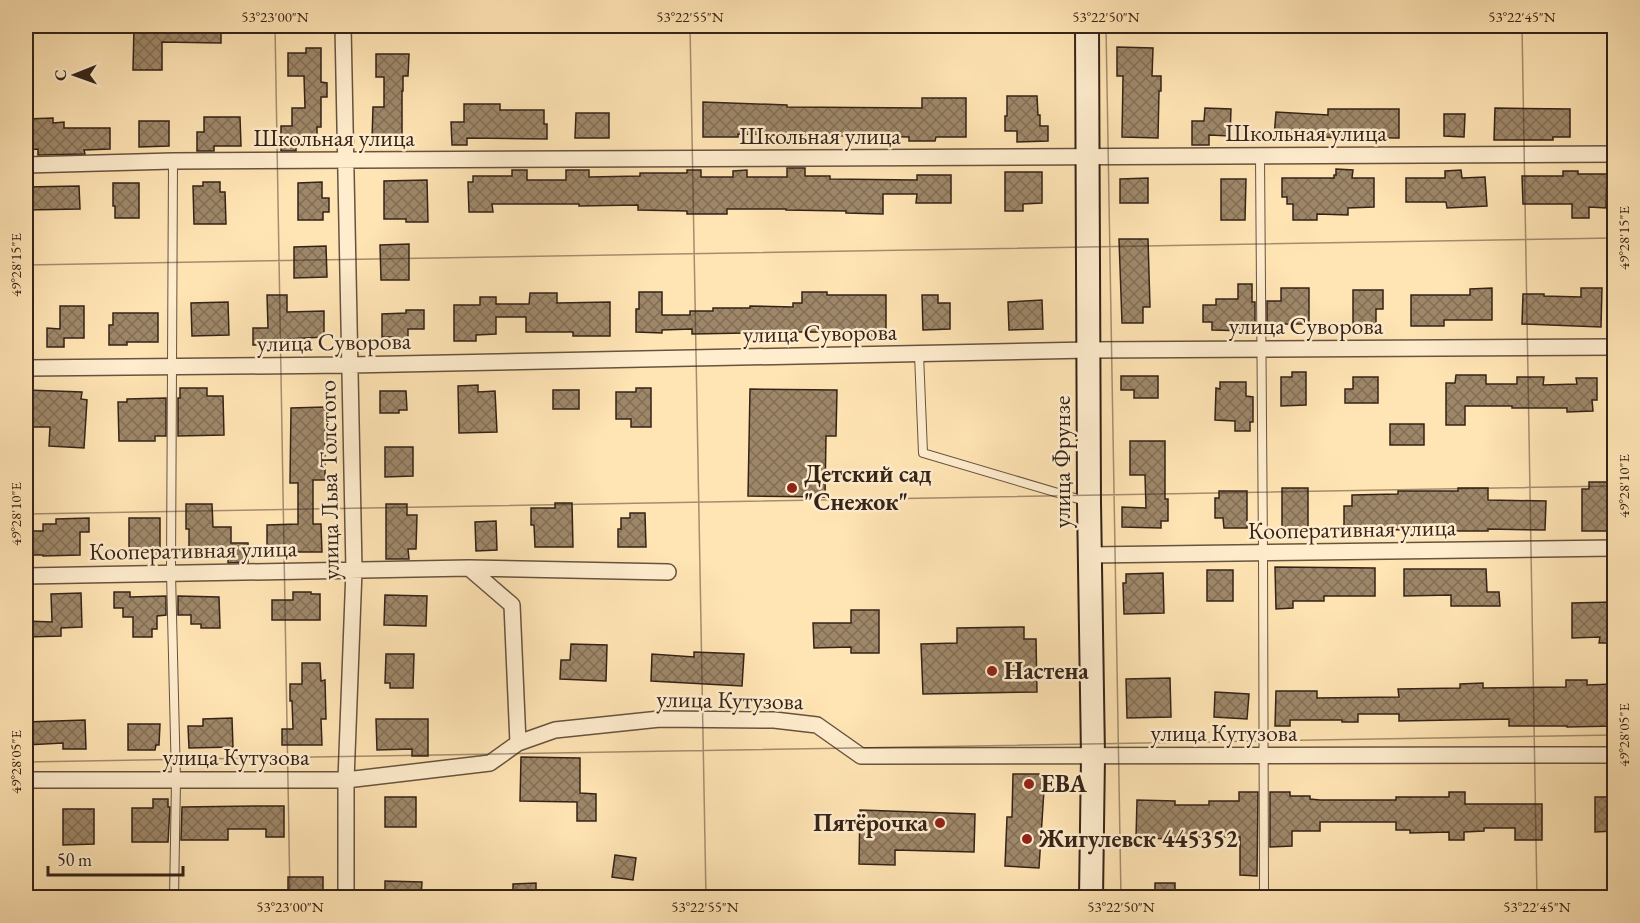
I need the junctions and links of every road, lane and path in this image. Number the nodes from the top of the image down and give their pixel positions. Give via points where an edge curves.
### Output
1 (343, 26) edge
2 (1087, 26) edge
3 (1614, 154) edge
4 (1260, 156) junction
5 (1088, 157) junction
6 (345, 160) junction
7 (173, 162) junction
8 (26, 165) edge
9 (1614, 347) edge
10 (1261, 349) junction
11 (1089, 350) junction
12 (919, 354) junction
13 (349, 365) junction
14 (173, 367) junction
15 (26, 368) edge
16 (1089, 503) junction
17 (1614, 548) edge
18 (1263, 553) junction
19 (1090, 555) junction
20 (469, 568) junction
21 (354, 570) junction
22 (668, 572) dead end
23 (171, 573) junction
24 (26, 576) edge
25 (518, 743) junction
26 (1614, 755) edge
27 (1094, 756) junction
28 (1264, 756) junction
29 (26, 780) edge
30 (176, 780) junction
31 (346, 780) junction
32 (174, 897) edge
33 (346, 897) edge
34 (1091, 897) edge
35 (1264, 897) edge

1 - 6 street, улица Льва Толстого
2 - 5 street, улица Фрунзе
3 - 4 street, Школьная улица
4 - 5 street, Школьная улица
4 - 10 lane
5 - 6 street, Школьная улица
5 - 11 street, улица Фрунзе
6 - 7 street, Школьная улица
6 - 13 street, улица Льва Толстого
7 - 8 street, Школьная улица
7 - 14 lane
9 - 10 street, улица Суворова
10 - 11 street, улица Суворова
10 - 18 lane
11 - 12 street, улица Суворова
11 - 16 street, улица Фрунзе
12 - 13 street, улица Суворова
12 - 16 lane via 923,453
13 - 14 street, улица Суворова
13 - 21 street, улица Льва Толстого
14 - 15 street, улица Суворова
14 - 23 lane
16 - 19 street, улица Фрунзе
17 - 18 street, Кооперативная улица
18 - 19 street, Кооперативная улица
18 - 28 lane
19 - 27 street, улица Фрунзе
20 - 21 street, Кооперативная улица
20 - 22 street, Кооперативная улица
20 - 25 street via 512,605
21 - 23 street, Кооперативная улица
21 - 31 street, улица Льва Толстого
23 - 24 street, Кооперативная улица
23 - 30 lane
25 - 27 street, улица Кутузова via 555,730 660,719 774,720 817,725 861,756
25 - 31 street, улица Кутузова via 490,764
26 - 28 street, улица Кутузова
27 - 28 street, улица Кутузова
27 - 34 street, улица Фрунзе
28 - 35 lane
29 - 30 street, улица Кутузова
30 - 31 street, улица Кутузова
30 - 32 lane
31 - 33 street, улица Льва Толстого

